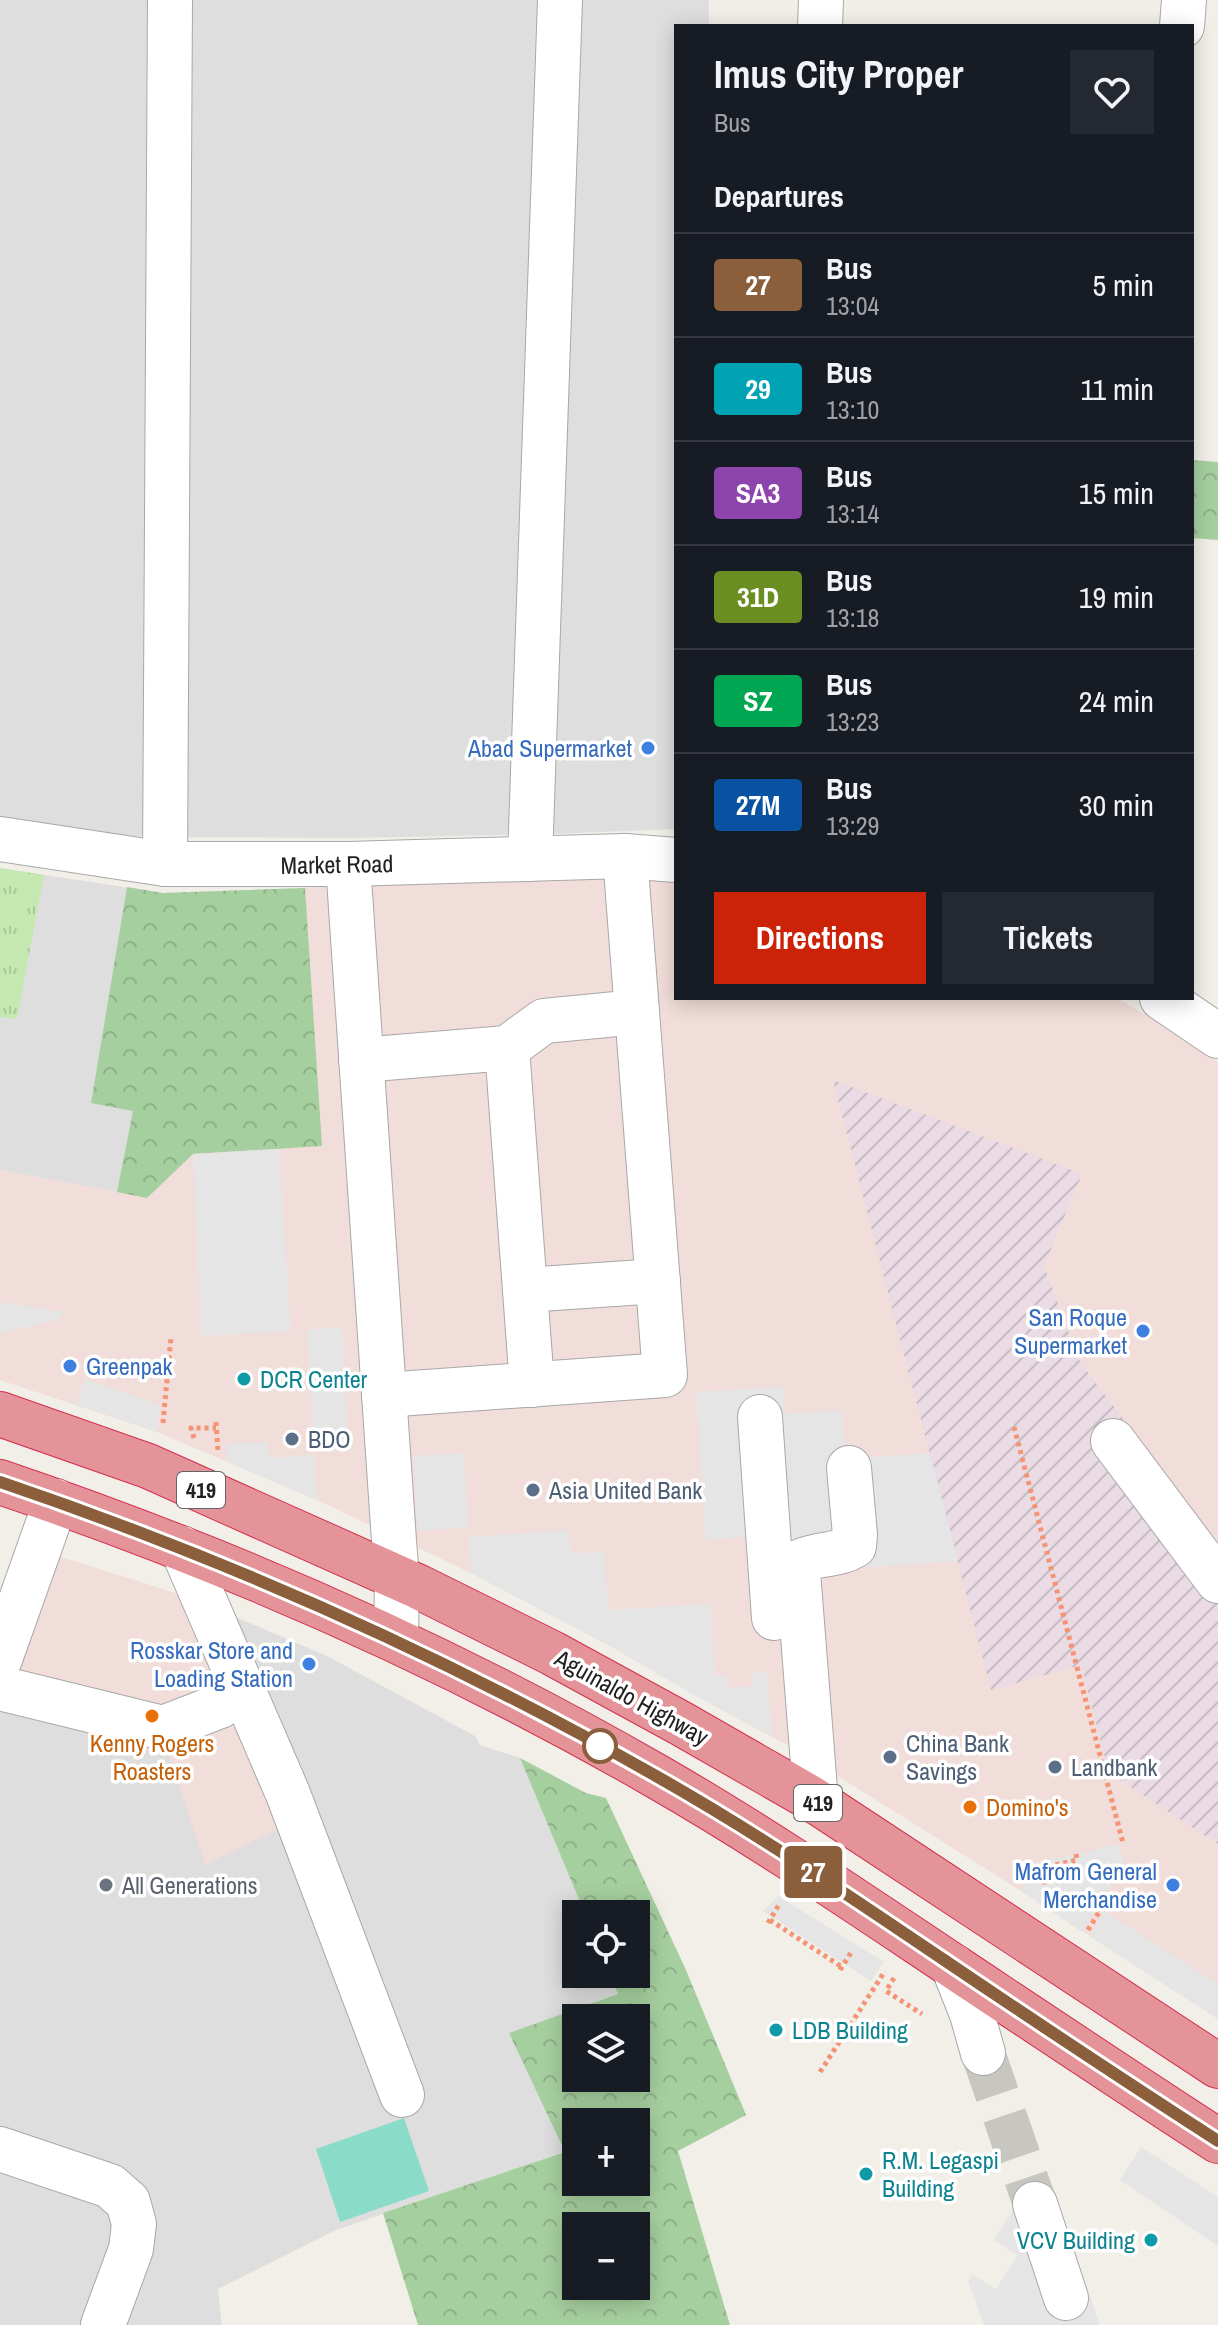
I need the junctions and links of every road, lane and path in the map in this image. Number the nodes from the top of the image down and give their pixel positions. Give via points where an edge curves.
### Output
1 (170, 0) edge
2 (560, 0) edge
3 (821, 0) edge
4 (1184, 0) edge
5 (820, 24) edge
6 (1182, 24) edge
7 (0, 839) edge
8 (625, 856) junction
9 (530, 859) junction
10 (674, 860) edge
11 (165, 864) junction
12 (348, 864) junction
13 (1165, 1000) edge
14 (637, 1012) junction
15 (1218, 1036) edge
16 (507, 1048) junction
17 (361, 1060) junction
18 (658, 1281) junction
19 (525, 1290) junction
20 (171, 1337) dead end
21 (532, 1385) junction
22 (384, 1395) junction
23 (0, 1414) edge
24 (760, 1417) dead end
25 (163, 1424) dead end
26 (216, 1425) joint
27 (1014, 1427) dead end
28 (1113, 1441) dead end
29 (849, 1468) dead end
30 (1, 1486) edge
31 (56, 1501) junction
32 (182, 1548) junction
33 (397, 1578) junction
34 (1218, 1581) edge
35 (396, 1640) junction
36 (0, 1659) edge
37 (0, 1688) edge
38 (220, 1706) junction
39 (802, 1793) junction
40 (274, 1832) dead end
41 (1123, 1843) dead end
42 (1076, 1854) dead end
43 (784, 1895) dead end
44 (1050, 1906) dead end
45 (1101, 1909) dead end
46 (1083, 1938) dead end
47 (953, 1966) junction
48 (842, 1967) dead end
49 (889, 1985) dead end
50 (871, 1991) dead end
51 (904, 2003) dead end
52 (983, 2053) tunnel mouth
53 (1218, 2066) edge
54 (820, 2072) dead end
55 (402, 2095) dead end
56 (1218, 2141) edge
57 (0, 2149) edge
58 (1035, 2204) tunnel mouth
59 (1066, 2298) dead end
60 (103, 2325) edge

1 - 11 street
2 - 9 street
3 - 5 street
4 - 6 street
7 - 11 street, Market Road
8 - 9 street, Market Road
8 - 10 street, Market Road
8 - 14 street
9 - 12 street, Market Road
11 - 12 street, Market Road
12 - 17 street
13 - 15 street
14 - 16 street via 544,1021
14 - 18 street
16 - 17 street
16 - 19 street
17 - 22 street
18 - 19 street
18 - 21 street via 665,1375
19 - 21 street
20 - 25 path
21 - 22 street
22 - 33 street
23 - 33 highway, Aguinaldo Highway / 419 via 148,1466
24 - 39 street
26 - 26 path via 191,1428 192,1437 217,1446
27 - 41 path
28 - 34 street
29 - 39 street via 854,1546 801,1561 798,1572
30 - 31 highway, 419
31 - 32 highway, 419
31 - 36 street
32 - 35 highway, 419
32 - 38 street via 166,1581
32 - 55 street via 288,1794
33 - 35 street
33 - 39 highway, Aguinaldo Highway / 419 via 552,1653
35 - 47 highway, 419 via 656,1776
37 - 38 street via 163,1728
38 - 40 street
39 - 53 highway, Aguinaldo Highway / 419
42 - 44 path via 1077,1860 1041,1868
43 - 48 path via 769,1921
45 - 46 path
47 - 52 street
47 - 56 highway, 419
49 - 51 path via 886,1991
50 - 54 path
57 - 60 street via 110,2186 128,2202 134,2224 131,2249
58 - 59 street

